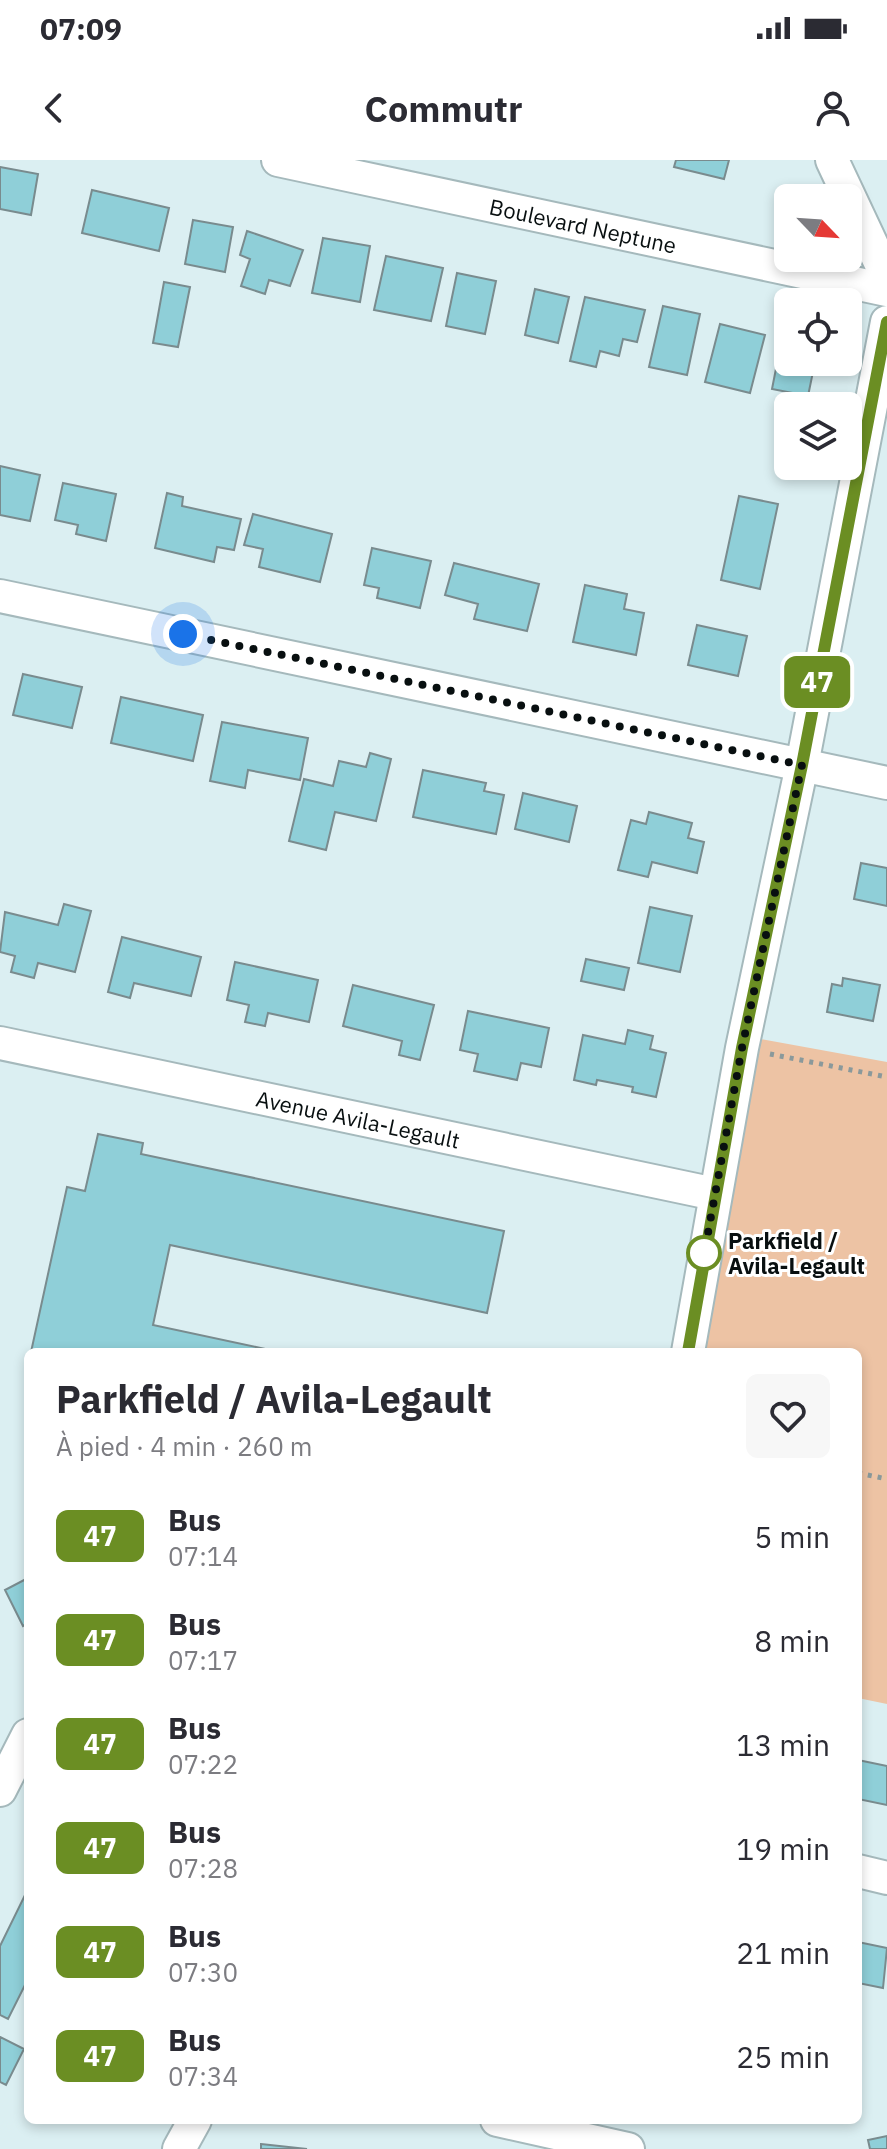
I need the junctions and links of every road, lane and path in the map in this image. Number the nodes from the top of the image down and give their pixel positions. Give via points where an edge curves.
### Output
1 (278, 160) edge
2 (832, 160) edge
3 (887, 277) edge
4 (887, 290) edge
5 (887, 322) edge
6 (0, 596) edge
7 (802, 765) junction
8 (887, 783) edge
9 (764, 1053) dead end
10 (4, 1054) edge
11 (887, 1077) edge
12 (715, 1194) junction
13 (689, 1348) edge
14 (862, 1474) edge
15 (887, 1479) edge
16 (24, 1743) edge
17 (0, 1790) edge
18 (862, 1872) edge
19 (887, 1878) edge
20 (193, 2124) edge
21 (518, 2129) edge
22 (179, 2149) edge
23 (628, 2149) edge

1 - 4 street, Boulevard Neptune
2 - 3 street
5 - 7 street
6 - 7 street
7 - 8 street
7 - 12 street
9 - 11 path
10 - 12 street, Avenue Avila-Legault
12 - 13 street
14 - 15 path
16 - 17 street
18 - 19 street
20 - 22 street
21 - 23 street

